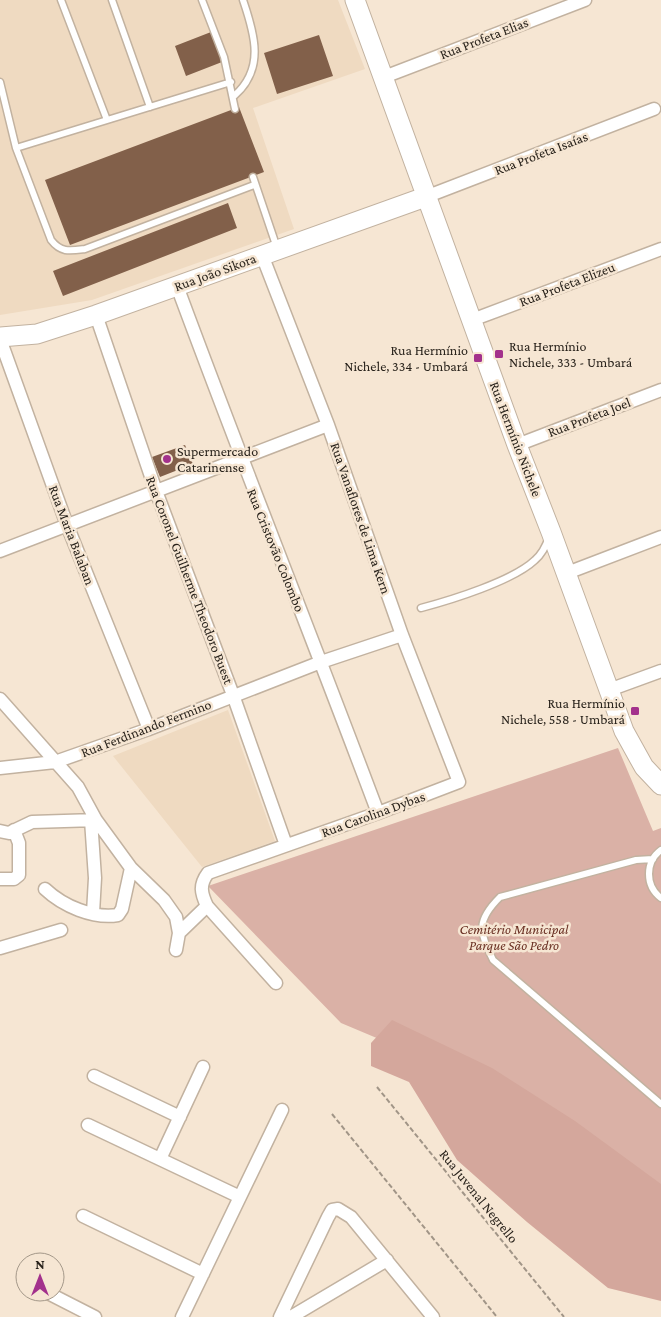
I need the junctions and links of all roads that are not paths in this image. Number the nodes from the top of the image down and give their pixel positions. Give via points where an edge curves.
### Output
1 (61, 0) edge
2 (112, 0) edge
3 (202, 0) edge
4 (243, 0) edge
5 (355, 0) edge
6 (585, 0) edge
7 (384, 77) junction
8 (0, 82) edge
9 (231, 82) junction
10 (234, 96) junction
11 (150, 107) junction
12 (236, 109) dead end
13 (654, 109) dead end
14 (107, 120) junction
15 (16, 148) junction
16 (253, 177) dead end
17 (254, 185) junction
18 (428, 196) junction
19 (661, 249) edge
20 (270, 252) junction
21 (177, 286) junction
22 (96, 315) junction
23 (472, 320) junction
24 (0, 338) edge
25 (661, 390) edge
26 (328, 425) junction
27 (517, 445) junction
28 (240, 459) junction
29 (156, 491) junction
30 (67, 525) junction
31 (552, 532) junction
32 (661, 536) edge
33 (0, 551) edge
34 (567, 573) junction
35 (421, 608) dead end
36 (402, 635) junction
37 (321, 662) junction
38 (661, 671) edge
39 (609, 690) junction
40 (233, 694) junction
41 (0, 699) edge
42 (149, 729) junction
43 (55, 762) junction
44 (0, 768) edge
45 (459, 782) joint
46 (661, 784) edge
47 (378, 813) junction
48 (94, 820) junction
49 (14, 830) junction
50 (0, 831) edge
51 (286, 845) junction
52 (661, 850) edge
53 (653, 859) junction
54 (131, 868) junction
55 (0, 879) edge
56 (46, 889) dead end
57 (661, 898) edge
58 (207, 906) junction
59 (93, 913) junction
60 (61, 930) dead end
61 (179, 933) junction
62 (0, 948) edge
63 (176, 950) dead end
64 (276, 983) dead end
65 (202, 1067) dead end
66 (94, 1076) dead end
67 (661, 1104) edge
68 (282, 1110) dead end
69 (180, 1117) junction
70 (88, 1125) dead end
71 (160, 1159) junction
72 (240, 1198) junction
73 (83, 1216) dead end
74 (387, 1260) junction
75 (202, 1274) junction
76 (65, 1302) edge
77 (95, 1317) edge
78 (182, 1317) edge
79 (280, 1317) edge
80 (291, 1317) edge
81 (433, 1317) edge

1 - 14 lane
2 - 11 lane
3 - 9 lane
4 - 10 lane via 256,48 246,86
5 - 7 street, Rua Hermínio Nichele
6 - 7 street, Rua Profeta Elias
7 - 18 street, Rua Hermínio Nichele
8 - 15 lane
9 - 10 lane
9 - 11 lane
10 - 12 lane
11 - 14 lane
13 - 18 street, Rua Profeta Isaías
14 - 15 lane
15 - 17 lane via 51,240 57,248 67,252 86,249
16 - 17 lane
17 - 20 lane
18 - 20 street, Rua João Sikora
18 - 23 street, Rua Hermínio Nichele
19 - 23 street, Rua Profeta Elizeu
20 - 21 street, Rua João Sikora
20 - 26 street, Rua Vanaflores de Lima Kern
21 - 22 street, Rua João Sikora
21 - 28 street, Rua Cristovão Colombo
22 - 24 street, Rua João Sikora via 37,334
22 - 29 street, Rua Coronel Guilherme Theodoro Buest
23 - 27 street, Rua Hermínio Nichele
24 - 30 street, Rua Maria Balaban
25 - 27 street, Rua Profeta Joel
26 - 28 street
26 - 36 street, Rua Vanaflores de Lima Kern
27 - 31 street, Rua Hermínio Nichele
28 - 29 street
28 - 37 street, Rua Cristovão Colombo
29 - 30 street
29 - 40 street, Rua Coronel Guilherme Theodoro Buest
30 - 33 street
30 - 42 street, Rua Maria Balaban
31 - 34 street, Rua Hermínio Nichele
31 - 35 lane via 534,561 459,597
32 - 34 street
34 - 39 street, Rua Hermínio Nichele
36 - 37 street, Rua Ferdinando Fermino
36 - 45 street, Rua Vanaflores de Lima Kern
37 - 40 street, Rua Ferdinando Fermino
37 - 47 street, Rua Cristovão Colombo
38 - 39 street
39 - 46 street, Rua Hermínio Nichele via 624,731 644,767
40 - 42 street, Rua Ferdinando Fermino
40 - 51 street, Rua Coronel Guilherme Theodoro Buest
41 - 43 street
42 - 43 street, Rua Ferdinando Fermino
43 - 44 street, Rua Ferdinando Fermino
43 - 48 street via 78,787
45 - 47 street, Rua Carolina Dybas
47 - 51 street, Rua Carolina Dybas
48 - 49 street via 32,822
48 - 54 street
48 - 59 street via 96,878
49 - 50 street via 9,833
49 - 55 street via 19,843 19,875 14,879
51 - 58 street, Rua Carolina Dybas via 208,872 201,885
52 - 53 lane
53 - 57 lane via 649,878 652,888
53 - 67 lane via 636,860 500,897 485,912 482,937 493,960
54 - 59 street via 118,915
54 - 61 street via 176,917
56 - 59 street via 71,907
58 - 61 street
58 - 64 street
60 - 62 street
61 - 63 street
65 - 69 street
66 - 69 street
68 - 72 street
69 - 71 street
70 - 71 street
71 - 72 street
72 - 75 street
73 - 75 street
74 - 79 street via 348,1214 332,1210
74 - 80 street
74 - 81 street
75 - 78 street
76 - 77 street

